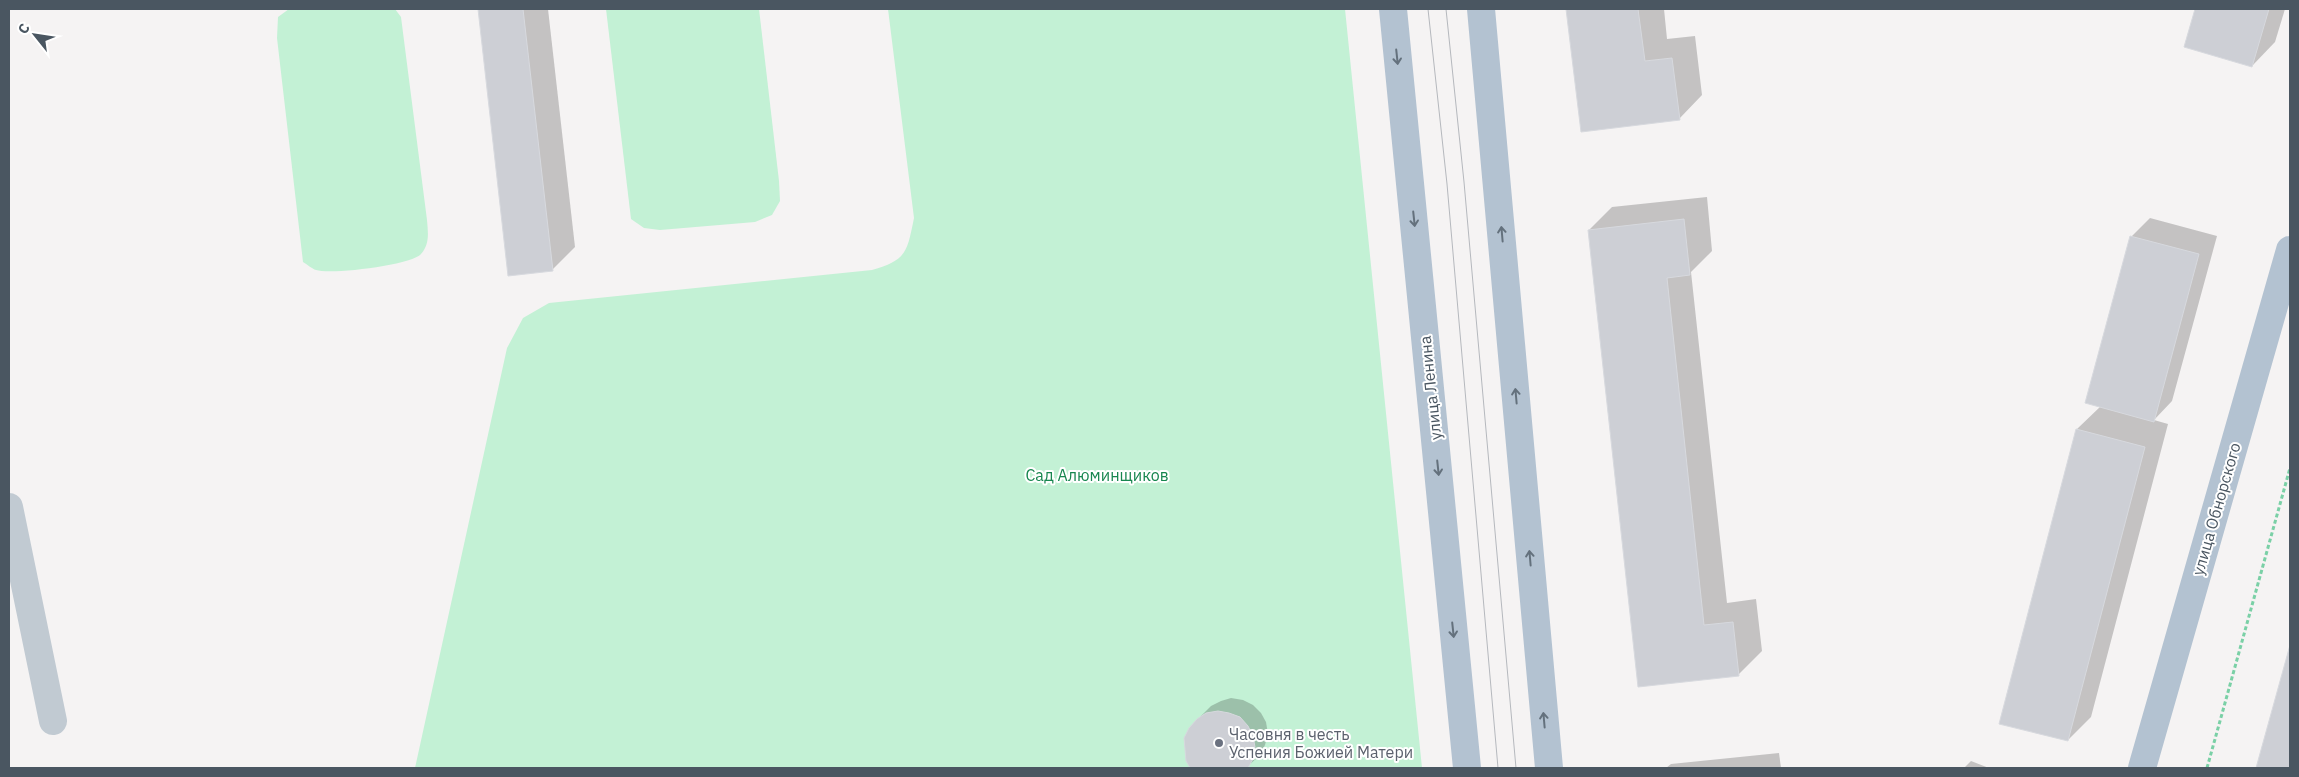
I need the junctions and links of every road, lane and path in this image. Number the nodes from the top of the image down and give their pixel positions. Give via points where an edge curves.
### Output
1 (1392, 9) edge
2 (1481, 9) edge
3 (2290, 250) edge
4 (2290, 468) edge
5 (9, 507) edge
6 (53, 721) dead end
7 (1467, 768) edge
8 (1549, 768) edge
9 (2142, 768) edge
10 (2207, 768) edge

1 -> 7 main road, улица Ленина
8 -> 2 main road
3 - 9 main road, улица Обнорского
4 - 10 path
5 - 6 street

